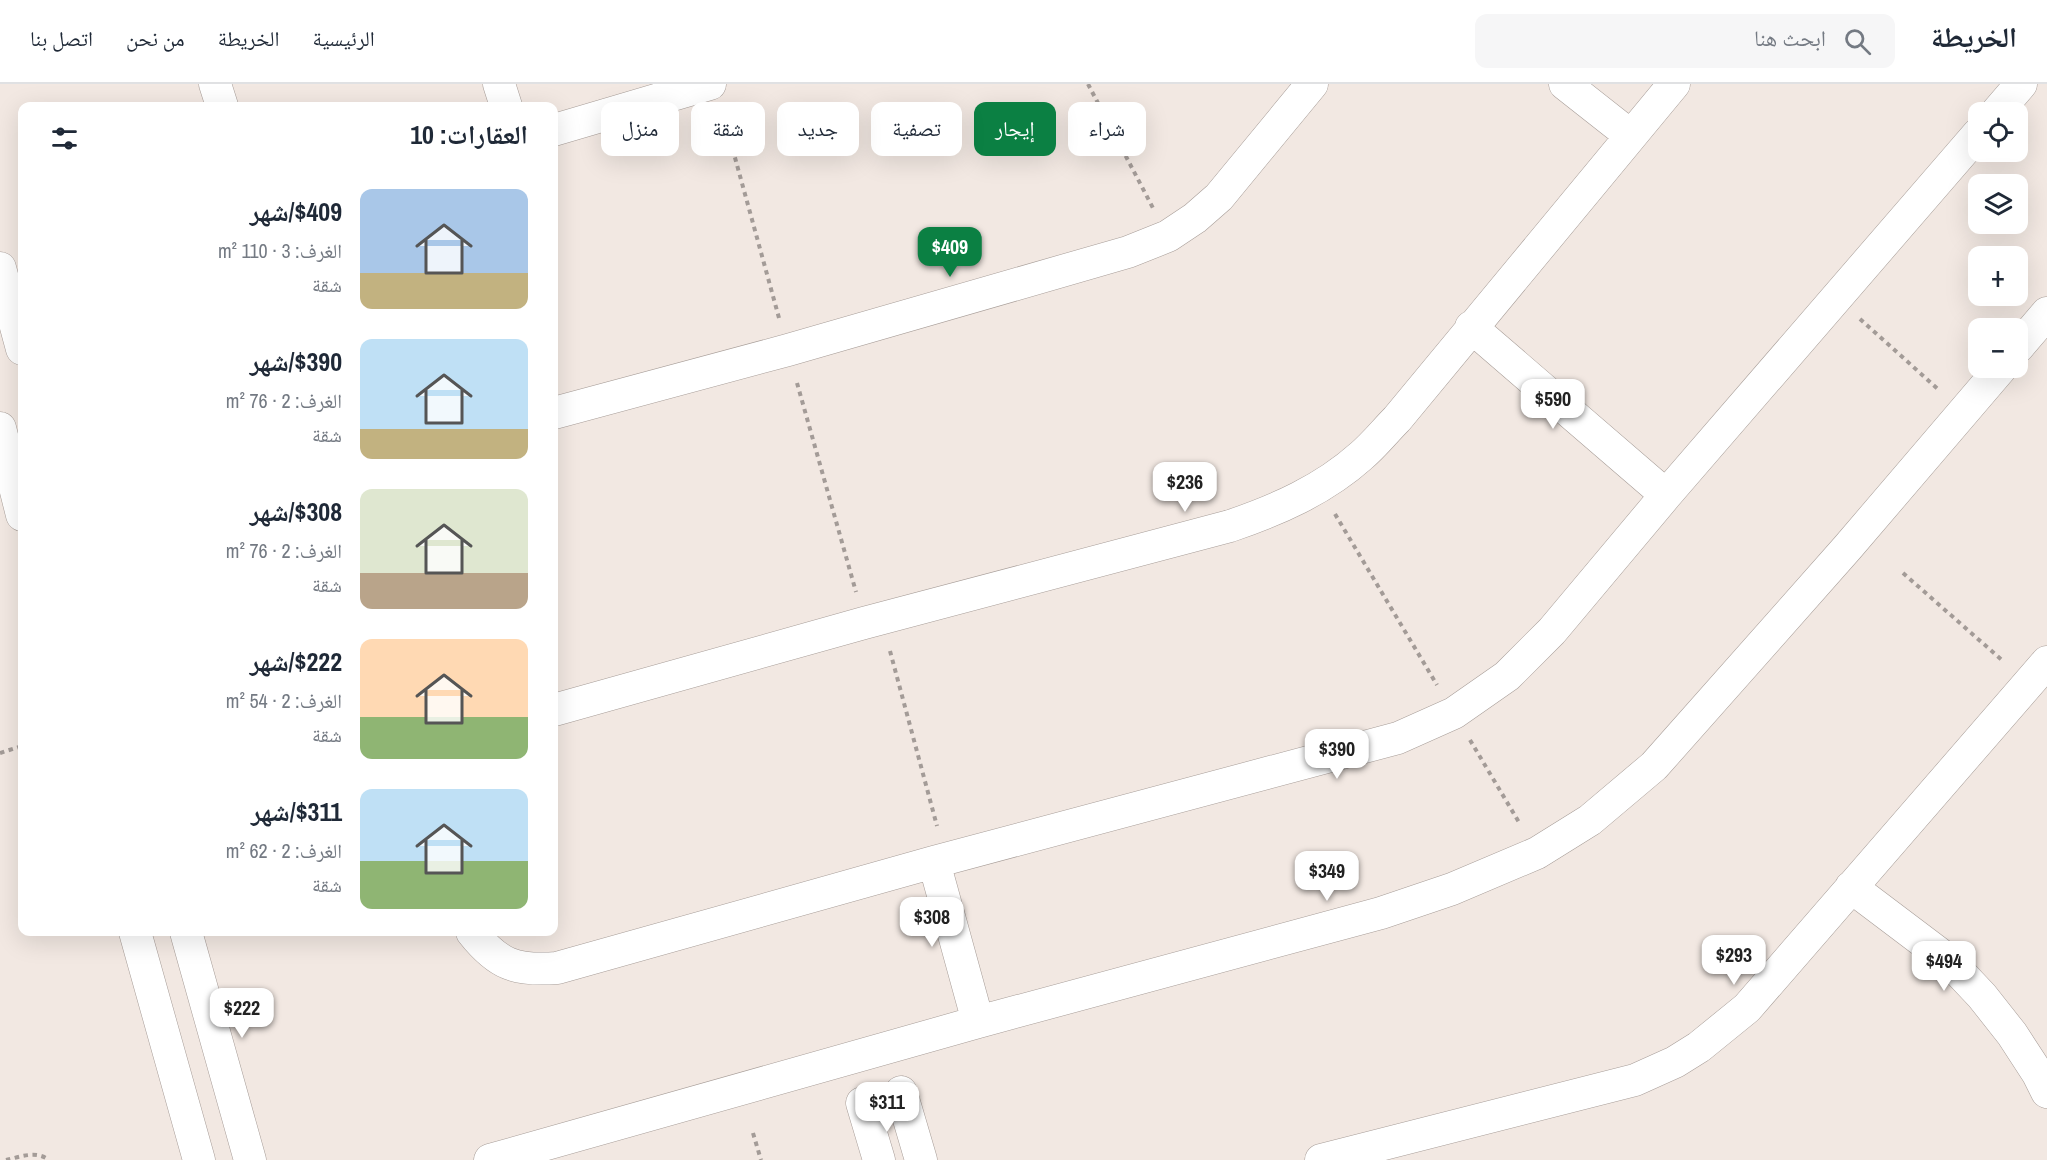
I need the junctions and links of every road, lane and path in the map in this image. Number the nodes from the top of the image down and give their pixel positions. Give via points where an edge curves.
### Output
1 (215, 84) edge
2 (499, 84) edge
3 (710, 84) edge
4 (1088, 84) edge
5 (1312, 84) edge
6 (1565, 84) edge
7 (1674, 84) edge
8 (2021, 84) edge
9 (221, 102) edge
10 (505, 102) edge
11 (2006, 102) edge
12 (558, 129) edge
13 (1631, 136) junction
14 (1968, 146) edge
15 (1168, 236) junction
16 (0, 268) edge
17 (1837, 298) junction
18 (2047, 313) edge
19 (1471, 327) junction
20 (18, 334) edge
21 (2028, 335) edge
22 (1992, 378) edge
23 (1964, 411) junction
24 (558, 412) edge
25 (0, 428) edge
26 (1319, 487) junction
27 (1666, 495) junction
28 (18, 499) edge
29 (1903, 573) dead end
30 (881, 618) junction
31 (2038, 673) edge
32 (558, 709) edge
33 (1454, 713) junction
34 (18, 747) edge
35 (0, 753) edge
36 (1537, 853) junction
37 (940, 861) junction
38 (1851, 887) junction
39 (136, 936) edge
40 (187, 936) edge
41 (475, 936) edge
42 (978, 1022) junction
43 (901, 1092) dead end
44 (2047, 1092) edge
45 (862, 1103) dead end
46 (753, 1133) dead end
47 (6, 1160) edge
48 (49, 1160) edge
49 (199, 1160) edge
50 (250, 1160) edge
51 (490, 1160) edge
52 (761, 1160) edge
53 (879, 1160) edge
54 (921, 1160) edge
55 (1321, 1160) edge

1 - 9 street
2 - 10 street
3 - 12 street
4 - 15 path
5 - 15 street via 1219,197
6 - 13 street
7 - 13 street
8 - 11 street
13 - 19 street
14 - 17 street
15 - 24 street via 1128,252
16 - 20 street
17 - 23 path
17 - 27 street
18 - 21 street
19 - 26 street via 1397,419 1360,456
19 - 27 street
22 - 23 street
23 - 36 street via 1654,766 1590,820
25 - 28 street
26 - 30 street via 1276,510 1230,526
26 - 33 path
27 - 33 street via 1552,631 1506,676
29 - 31 path
30 - 32 street
30 - 37 path
31 - 38 street
33 - 36 path
33 - 37 street via 1398,738
34 - 35 path
36 - 42 street via 1452,889 1381,913
37 - 41 street via 557,968 532,969 507,963
37 - 42 street
38 - 44 street via 1949,961 2012,1034
38 - 55 street via 1748,1008 1675,1062 1635,1080
39 - 49 street
40 - 50 street
42 - 51 street
43 - 54 street
45 - 53 street
46 - 52 path
47 - 48 path via 30,1154

